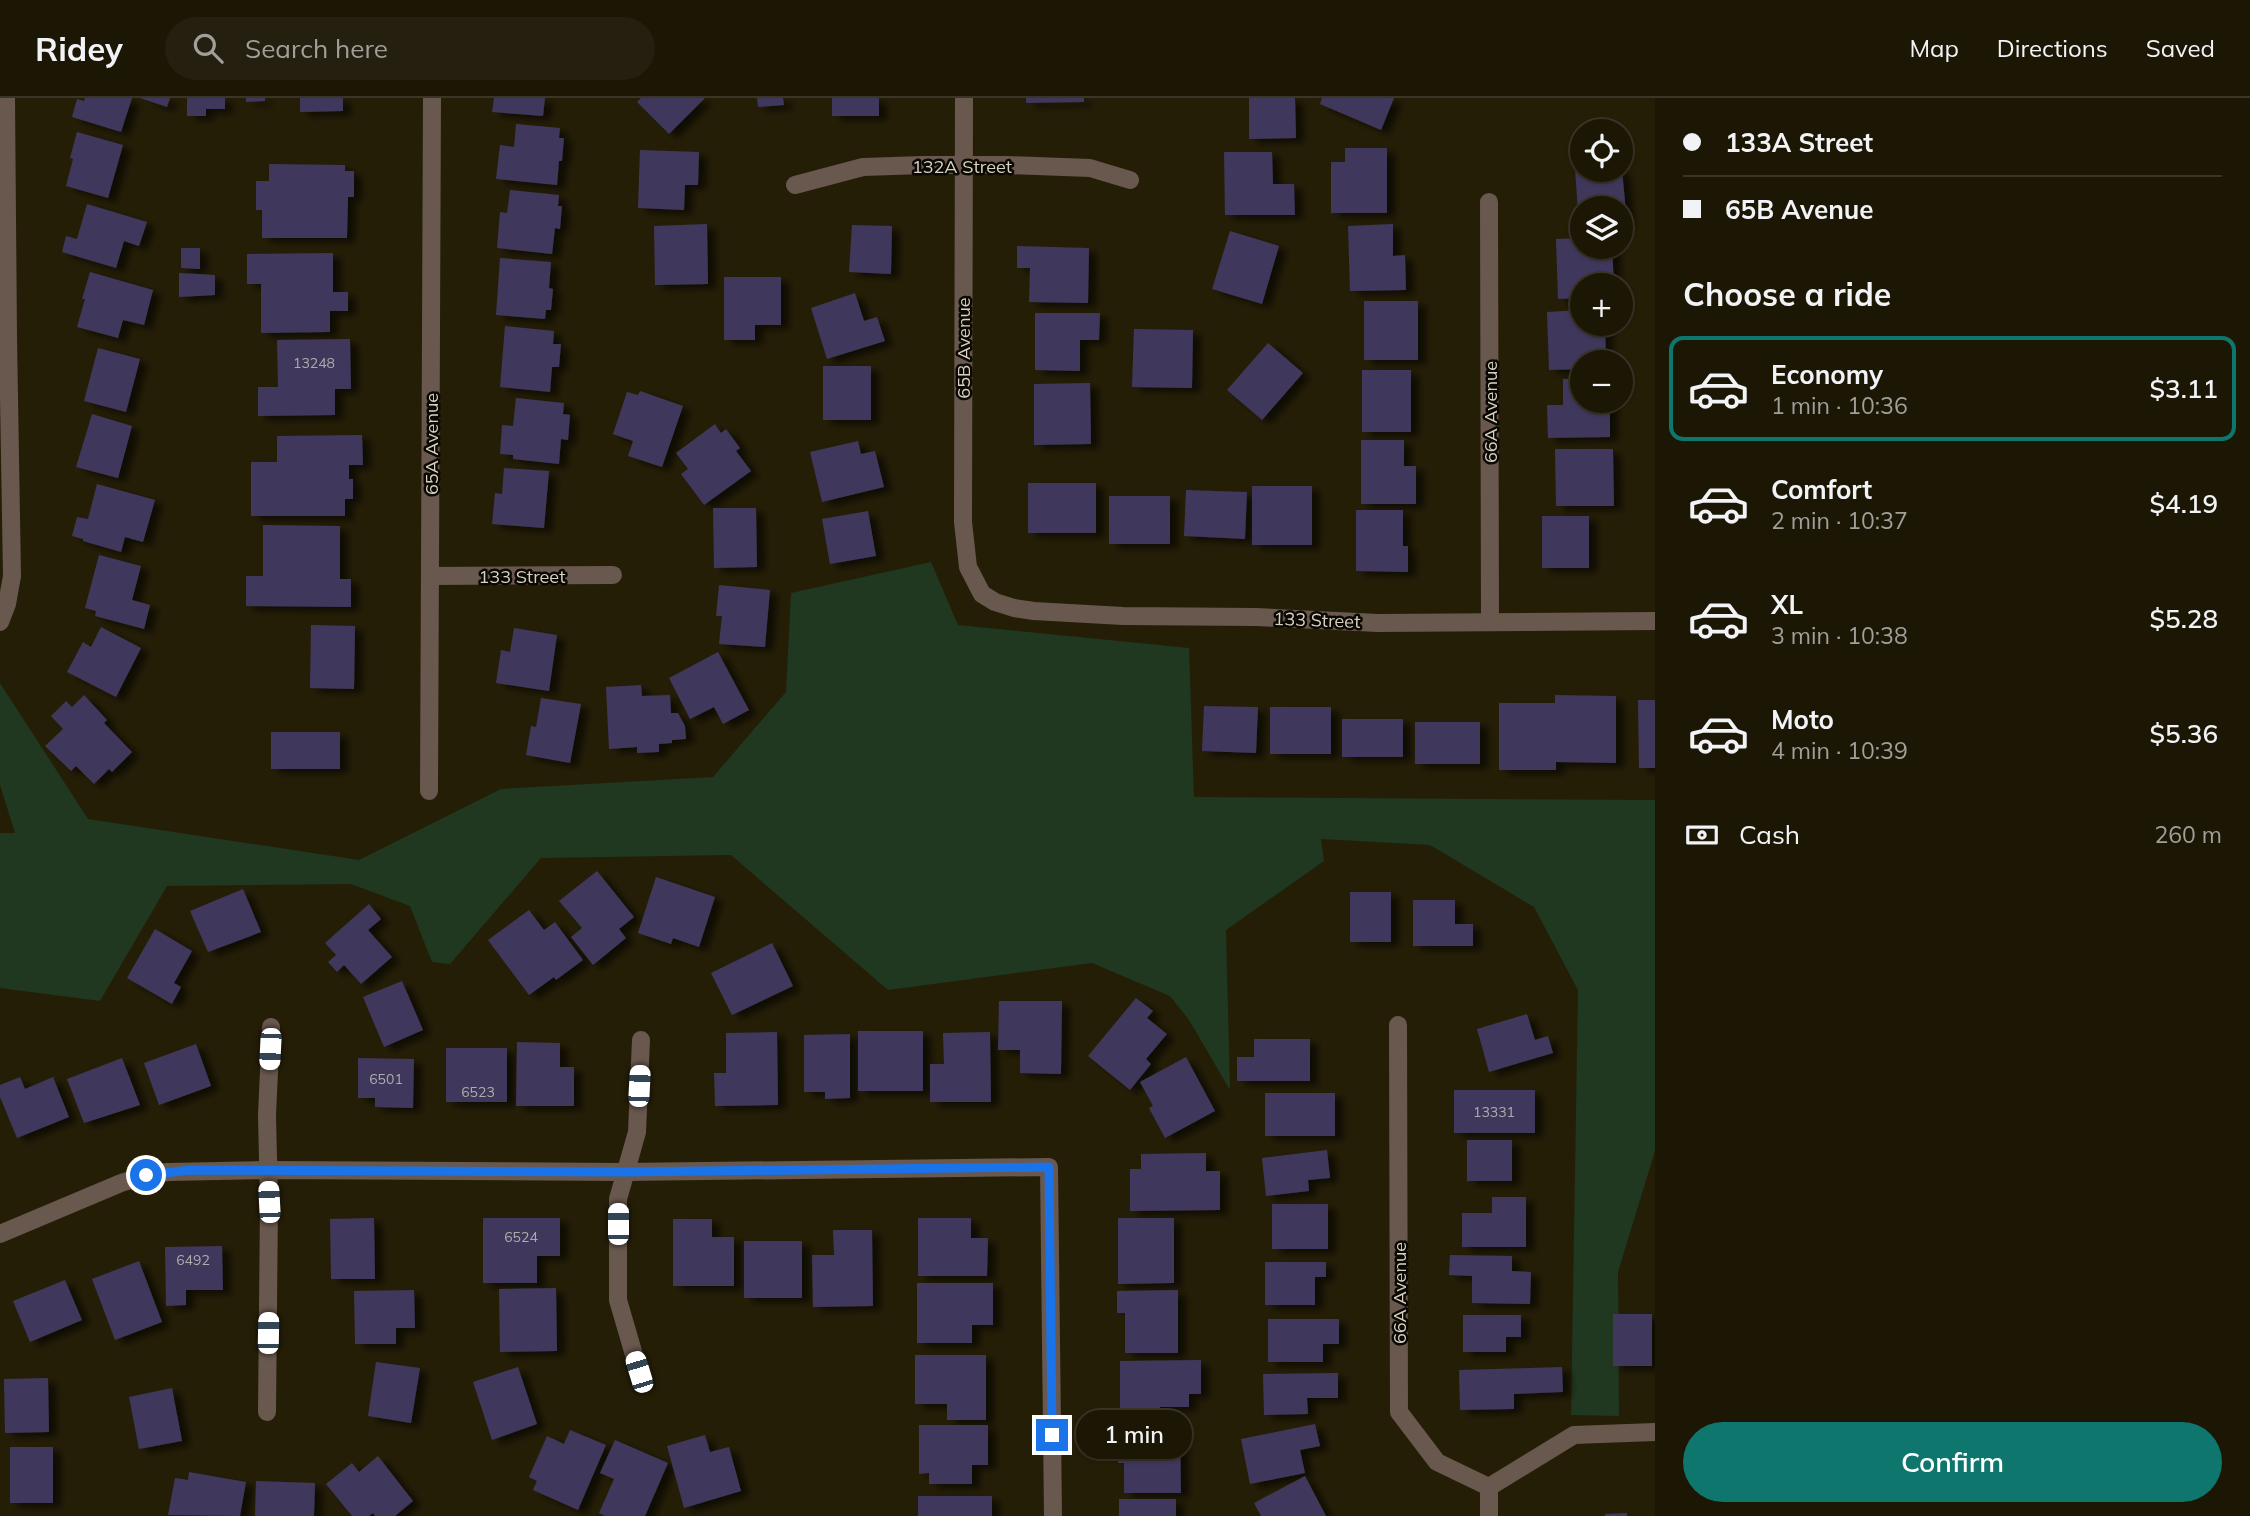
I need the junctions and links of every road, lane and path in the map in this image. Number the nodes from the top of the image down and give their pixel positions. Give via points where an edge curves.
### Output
1 (6, 98) edge
2 (432, 98) edge
3 (964, 98) edge
4 (963, 165) junction
5 (1129, 180) dead end
6 (795, 185) dead end
7 (1489, 202) dead end
8 (4, 337) edge
9 (613, 575) dead end
10 (431, 576) junction
11 (982, 594) joint
12 (1490, 621) junction
13 (1655, 621) edge
14 (0, 622) edge
15 (429, 791) dead end
16 (1398, 1025) dead end
17 (271, 1027) dead end
18 (641, 1040) dead end
19 (268, 1170) junction
20 (624, 1172) junction
21 (0, 1234) edge
22 (639, 1372) dead end
23 (267, 1412) dead end
24 (1655, 1432) edge
25 (1489, 1487) junction
26 (1053, 1516) edge
27 (1489, 1516) edge

1 - 8 street
2 - 10 street, 65A Avenue
3 - 4 street, 65B Avenue
4 - 5 street, 132A Street via 1090,168
4 - 6 street, 132A Street via 863,167
4 - 11 street, 65B Avenue via 963,522 968,567
7 - 12 street, 66A Avenue
8 - 14 street via 12,576
9 - 10 street, 133 Street
10 - 15 street, 65A Avenue
11 - 12 street, 133 Street via 1014,608 1124,616 1378,623
12 - 13 street, 133 Street
16 - 25 street, 66A Avenue via 1399,1412 1437,1462
17 - 19 street
18 - 20 street via 637,1132
19 - 20 street
19 - 21 street via 146,1175
19 - 23 street
20 - 22 street via 618,1199 618,1300
20 - 26 street via 1049,1167
24 - 25 street via 1574,1435
25 - 27 street

